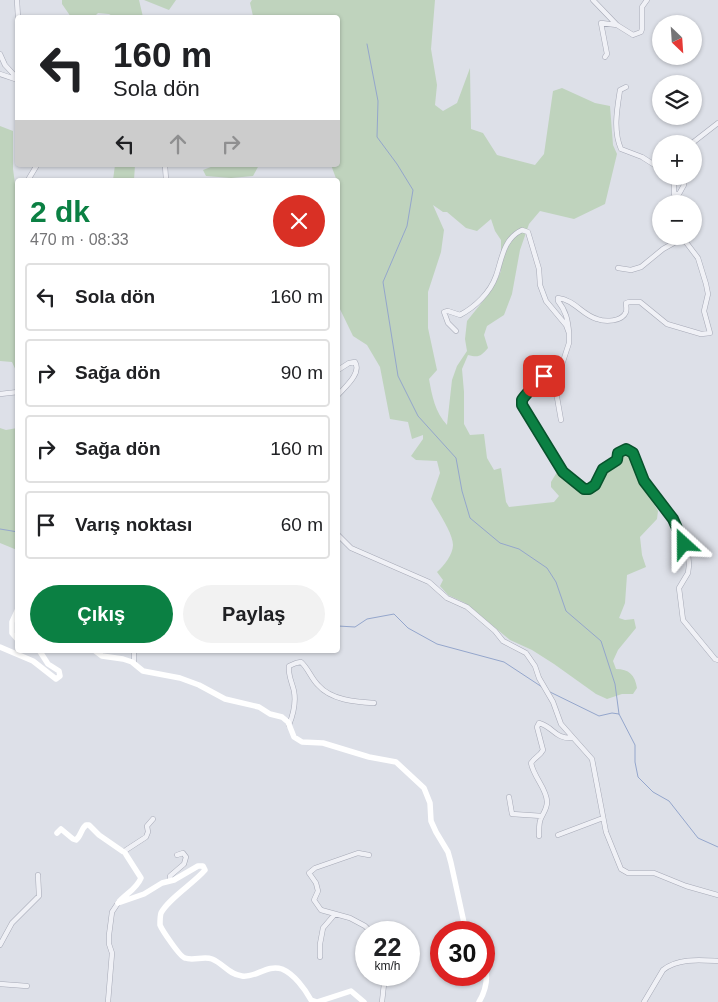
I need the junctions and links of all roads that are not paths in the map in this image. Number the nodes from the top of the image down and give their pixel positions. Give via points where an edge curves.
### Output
1 (17, 0) edge
2 (593, 0) edge
3 (647, 0) edge
4 (18, 15) edge
5 (617, 25) junction
6 (0, 54) edge
7 (605, 57) dead end
8 (0, 74) edge
9 (15, 77) edge
10 (15, 79) edge
11 (626, 87) dead end
12 (718, 123) edge
13 (702, 135) edge
14 (652, 163) edge
15 (36, 167) edge
16 (29, 178) edge
17 (674, 185) edge
18 (684, 185) edge
19 (618, 268) dead end
20 (456, 331) dead end
21 (569, 333) junction
22 (340, 369) edge
23 (556, 380) junction
24 (15, 392) edge
25 (340, 393) edge
26 (0, 394) edge
27 (561, 420) dead end
28 (340, 537) edge
29 (15, 615) edge
30 (15, 636) edge
31 (0, 647) edge
32 (41, 653) edge
33 (98, 653) edge
34 (134, 653) edge
35 (718, 660) edge
36 (134, 663) junction
37 (374, 704) dead end
38 (288, 725) junction
39 (573, 738) junction
40 (509, 797) dead end
41 (542, 816) junction
42 (603, 818) junction
43 (153, 819) dead end
44 (57, 833) dead end
45 (558, 835) dead end
46 (539, 836) dead end
47 (126, 853) junction
48 (177, 855) dead end
49 (369, 855) dead end
50 (38, 875) dead end
51 (170, 880) junction
52 (718, 895) edge
53 (118, 903) junction
54 (334, 914) junction
55 (356, 921) edge
56 (464, 921) edge
57 (0, 946) edge
58 (320, 957) dead end
59 (718, 961) edge
60 (0, 984) edge
61 (27, 986) dead end
62 (384, 986) edge
63 (486, 986) edge
64 (108, 1002) edge
65 (364, 1002) edge
66 (382, 1002) edge
67 (479, 1002) edge
68 (644, 1002) edge

1 - 4 street
2 - 5 street
3 - 5 street via 642,7 641,32 633,35
5 - 7 street via 601,23
6 - 9 street
8 - 10 street
11 - 14 street via 620,90 616,139 621,149
12 - 13 street
15 - 16 street
17 - 18 street via 674,194 679,194
19 - 21 street via 631,270 641,267 682,237 698,258 706,284 708,294 704,311 710,333 701,334 667,324 640,302 626,303 626,312 620,318 607,321 596,319 568,300 558,298 567,317
20 - 21 street via 444,312 460,315 478,302 496,277 499,260 508,242 522,230 530,237 546,302
21 - 23 street
22 - 25 street via 355,362 357,366 354,376
23 - 27 street
23 - 35 street via 540,377 522,400 522,405 563,472 584,489 595,485 603,469 617,460 618,453 626,449 633,453 644,481 673,519 688,554 688,573 679,588 683,620
24 - 26 street
28 - 39 street via 351,548 429,582 447,598 467,607 503,641 526,653 553,702 561,724
29 - 30 street via 12,622
31 - 32 street via 33,661 56,679 60,671 48,664
33 - 36 street
34 - 36 street
36 - 38 street via 143,671 180,678 225,699 258,707 282,717
37 - 38 street via 325,692 301,662 296,663 289,666 294,696
38 - 56 street via 294,737 302,742 323,743 396,762 424,788 430,803 431,821 448,852
39 - 41 street via 563,739 540,722 537,727 543,750 531,763 548,802
39 - 42 street via 592,759
40 - 41 street via 512,814
41 - 46 street
42 - 45 street
42 - 52 street via 621,869 628,873 654,873
43 - 47 street via 147,826 146,837
44 - 47 street via 61,829 76,840 83,828 89,825
47 - 53 street via 141,878 132,892
48 - 51 street via 183,853 186,857
49 - 54 street via 358,853 308,873 318,891 314,900 321,910
50 - 57 street via 39,896 12,923
51 - 53 street
51 - 65 street via 204,866 200,876 160,914 160,926 185,958 212,959 228,972 240,976 249,977 276,968 285,970 304,988 311,1000 317,1002 351,991
53 - 64 street via 112,912 109,935 112,953
54 - 55 street
54 - 58 street via 323,928
59 - 68 street via 668,966
60 - 61 street
62 - 66 street
63 - 67 street

